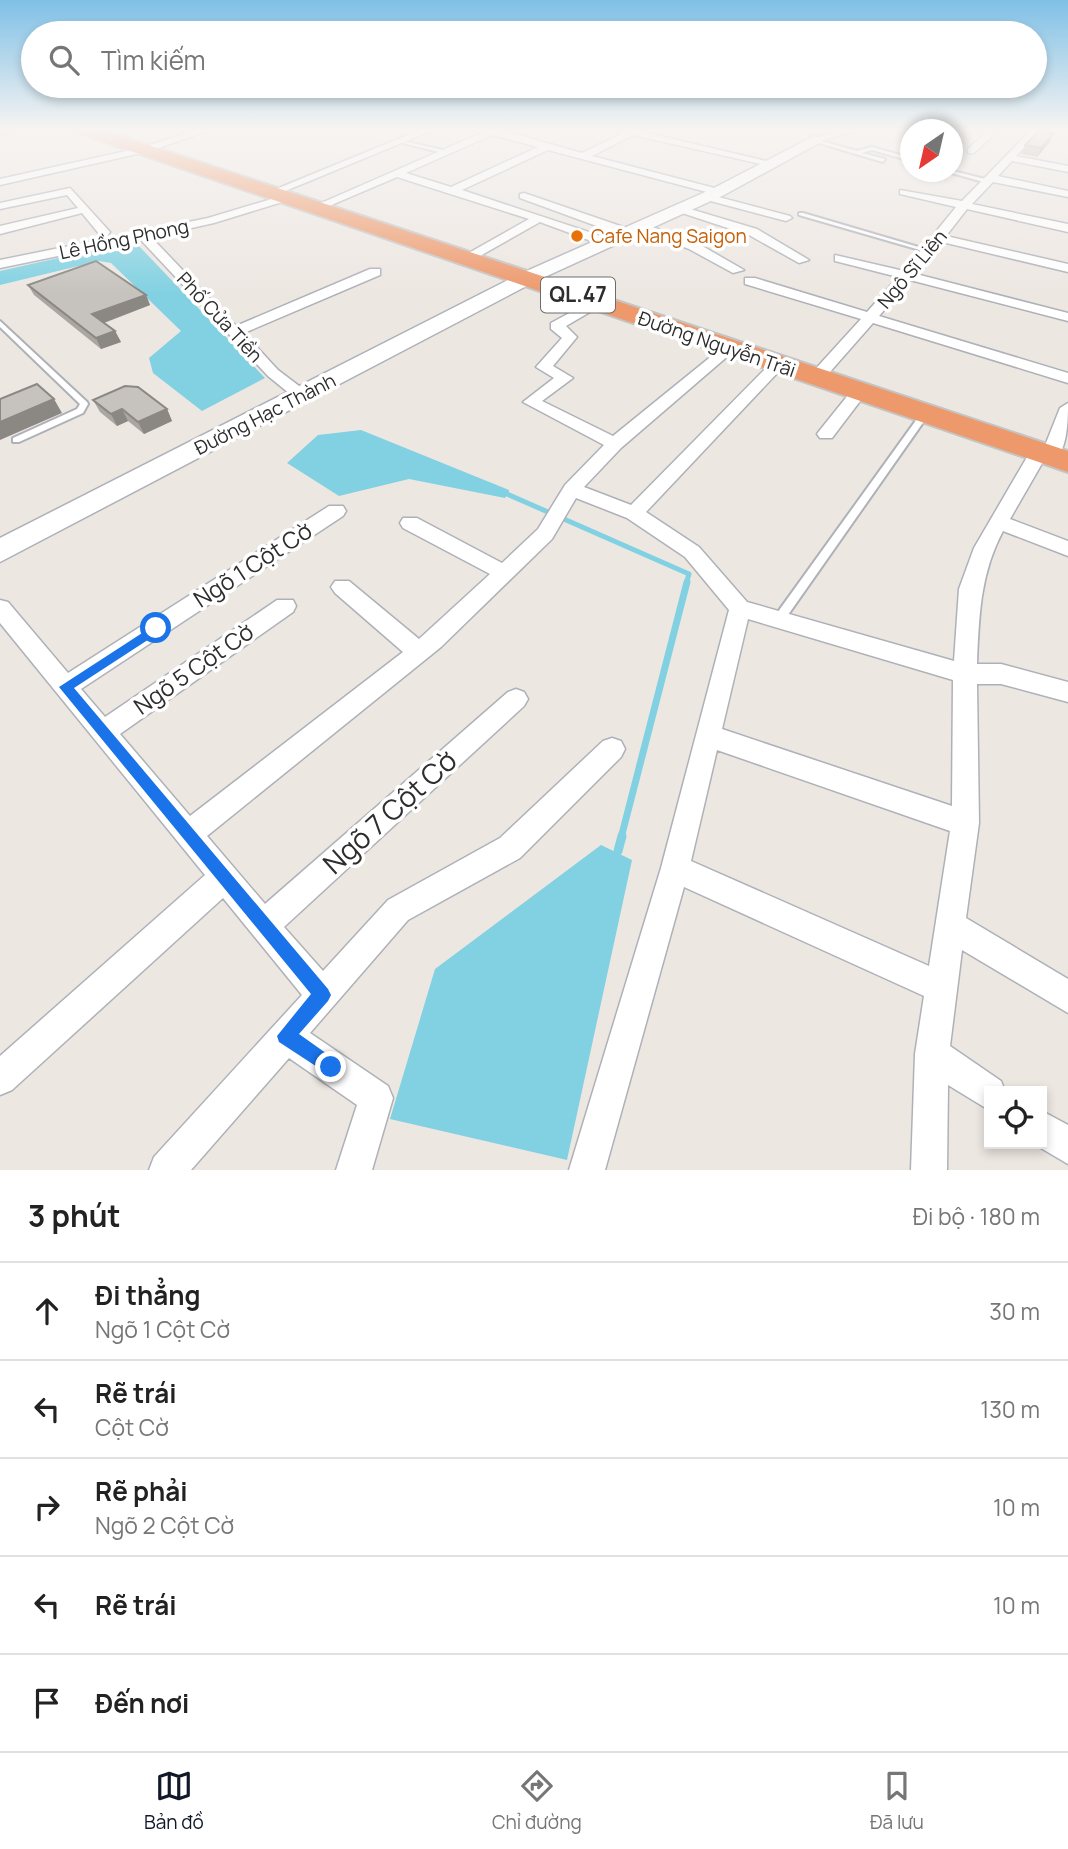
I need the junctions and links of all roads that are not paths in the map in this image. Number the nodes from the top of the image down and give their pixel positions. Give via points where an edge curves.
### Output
1 (253, 185) edge
2 (302, 185) edge
3 (369, 185) edge
4 (435, 185) edge
5 (465, 185) edge
6 (681, 185) edge
7 (730, 185) edge
8 (984, 185) edge
9 (1015, 185) edge
10 (453, 190) junction
11 (904, 192) dead end
12 (281, 194) junction
13 (713, 194) junction
14 (1068, 194) edge
15 (524, 196) dead end
16 (964, 205) junction
17 (0, 206) edge
18 (318, 206) junction
19 (86, 209) junction
20 (680, 209) junction
21 (801, 214) dead end
22 (539, 218) junction
23 (786, 218) dead end
24 (1068, 228) edge
25 (0, 230) edge
26 (634, 230) junction
27 (104, 232) dead end
28 (143, 235) junction
29 (940, 237) junction
30 (606, 242) junction
31 (929, 251) junction
32 (471, 257) junction
33 (839, 258) dead end
34 (803, 260) dead end
35 (0, 264) edge
36 (1068, 268) edge
37 (737, 270) dead end
38 (375, 272) dead end
39 (907, 276) junction
40 (529, 277) junction
41 (750, 282) dead end
42 (597, 302) junction
43 (1068, 317) edge
44 (871, 318) junction
45 (0, 323) edge
46 (234, 332) junction
47 (729, 349) junction
48 (777, 365) junction
49 (816, 378) junction
50 (1068, 378) edge
51 (859, 392) junction
52 (300, 395) junction
53 (1068, 408) edge
54 (925, 414) junction
55 (826, 433) dead end
56 (16, 440) dead end
57 (615, 444) junction
58 (1052, 457) edge
59 (572, 489) junction
60 (336, 511) dead end
61 (634, 513) junction
62 (999, 522) junction
63 (410, 523) dead end
64 (1068, 549) edge
65 (0, 551) edge
66 (504, 573) junction
67 (342, 587) dead end
68 (285, 606) dead end
69 (0, 608) edge
70 (740, 608) junction
71 (779, 619) junction
72 (419, 652) junction
73 (965, 674) junction
74 (65, 687) junction
75 (1068, 692) edge
76 (516, 699) dead end
77 (103, 732) junction
78 (708, 735) junction
79 (612, 749) dead end
80 (965, 823) junction
81 (188, 834) junction
82 (675, 868) junction
83 (224, 877) junction
84 (264, 925) junction
85 (949, 925) junction
86 (940, 987) junction
87 (322, 995) junction
88 (1068, 997) edge
89 (286, 1036) junction
90 (932, 1054) junction
91 (0, 1078) edge
92 (984, 1090) edge
93 (1047, 1131) edge
94 (1068, 1146) edge
95 (167, 1170) edge
96 (354, 1170) edge
97 (587, 1170) edge
98 (929, 1170) edge

1 - 12 highway, Đường Nguyễn Trãi / QL.47
2 - 12 street, Lê Hồng Phong
3 - 18 street
4 - 10 street
5 - 10 street
6 - 13 street
7 - 13 street, Đường Hạc Thành
8 - 16 street, Ngô Sĩ Liên
9 - 14 street
10 - 22 street
11 - 16 street
12 - 18 highway, Đường Nguyễn Trãi / QL.47
12 - 28 street, Lê Hồng Phong via 210,221
13 - 20 street, Đường Hạc Thành
13 - 23 street
15 - 26 street
16 - 24 street
16 - 29 street, Ngô Sĩ Liên
17 - 19 street via 65,191 74,193
18 - 32 highway, Đường Nguyễn Trãi / QL.47
19 - 25 street
19 - 27 street
20 - 26 street, Đường Hạc Thành
20 - 34 street via 753,232
21 - 31 lane
22 - 30 street
22 - 32 street
26 - 30 street, Đường Hạc Thành
26 - 37 street via 694,246
28 - 35 street, Lê Hồng Phong
28 - 46 street, Phố Cửa Tiền
29 - 31 street, Ngô Sĩ Liên
29 - 36 street
30 - 40 street, Đường Hạc Thành
31 - 39 street, Ngô Sĩ Liên
32 - 40 highway, Đường Nguyễn Trãi / QL.47
33 - 39 street
38 - 46 street
39 - 43 street
39 - 44 street, Ngô Sĩ Liên
40 - 42 highway, Đường Nguyễn Trãi / QL.47
40 - 52 street, Đường Hạc Thành
41 - 44 street
42 - 47 highway, Đường Nguyễn Trãi / QL.47
42 - 57 street via 556,326 569,337 544,367 565,378 531,402
44 - 49 street, Ngô Sĩ Liên
44 - 50 street
45 - 56 lane via 84,404 80,411
46 - 52 street, Phố Cửa Tiền
47 - 48 highway, Đường Nguyễn Trãi / QL.47
47 - 57 street
48 - 49 highway, Đường Nguyễn Trãi / QL.47
48 - 61 street
49 - 51 highway, Đường Nguyễn Trãi / QL.47
51 - 54 highway, Đường Nguyễn Trãi / QL.47
51 - 55 street
52 - 65 street, Đường Hạc Thành
53 - 58 street
54 - 58 highway, Đường Nguyễn Trãi / QL.47
54 - 71 lane
57 - 59 street
58 - 62 street
59 - 61 street
59 - 66 street via 545,534
60 - 74 street, Ngõ 1 Cột Cờ
61 - 70 street via 692,552
62 - 64 street
62 - 73 street via 970,589
63 - 66 street
66 - 72 street
67 - 72 street
68 - 77 street, Ngõ 5 Cột Cờ
69 - 74 street
70 - 71 street
70 - 78 street
71 - 73 street
72 - 81 street
73 - 75 street via 1001,674
73 - 80 street
74 - 77 street
76 - 84 street, Ngõ 7 Cột Cờ
77 - 81 street
78 - 80 street
78 - 82 street
79 - 87 street via 510,848 398,910
80 - 85 street
81 - 83 street
82 - 86 street
82 - 97 street
83 - 84 street
83 - 91 street
84 - 87 street
85 - 86 street
85 - 88 street
86 - 90 street
87 - 89 street
89 - 95 street
89 - 96 street via 376,1098
90 - 92 street
90 - 98 street
93 - 94 street

